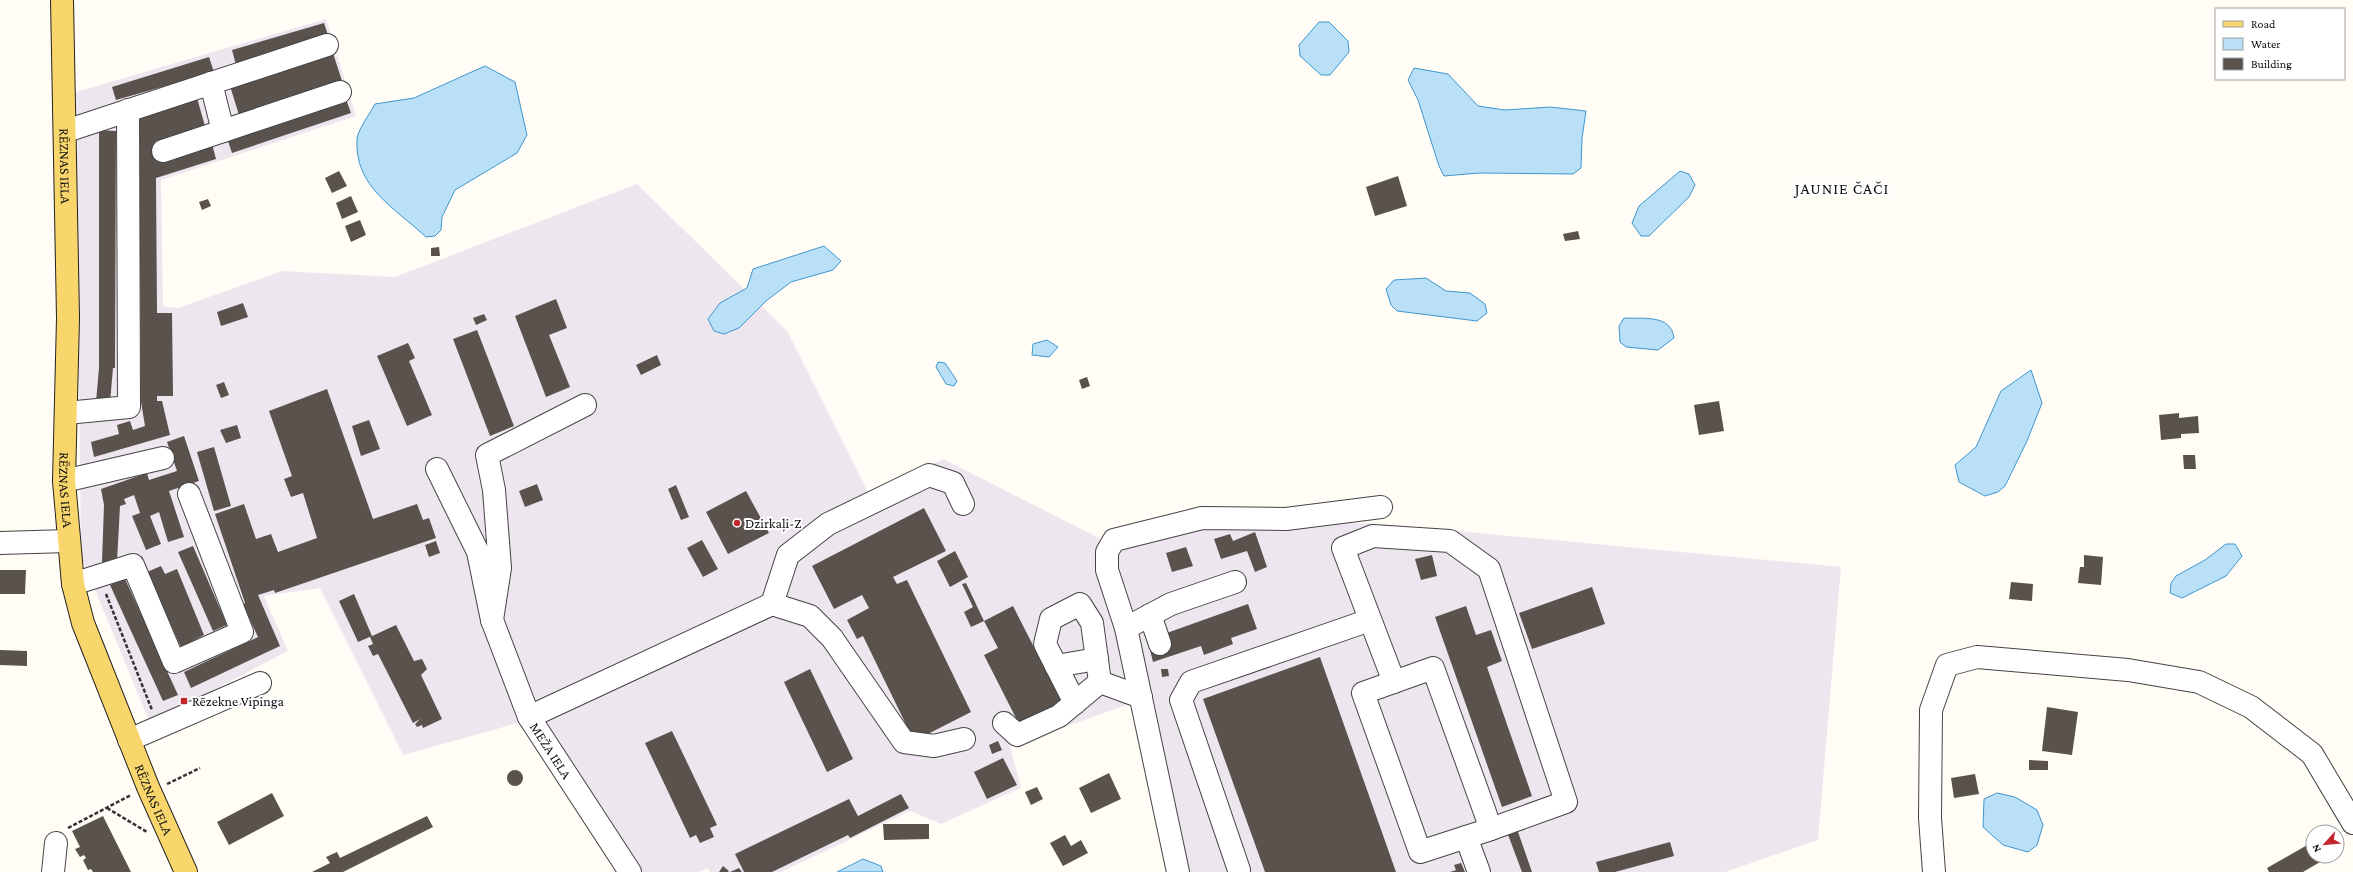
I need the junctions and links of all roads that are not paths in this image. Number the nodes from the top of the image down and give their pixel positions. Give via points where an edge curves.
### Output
1 (62, 0) edge
2 (327, 45) dead end
3 (211, 83) junction
4 (340, 92) dead end
5 (128, 110) junction
6 (66, 131) junction
7 (223, 131) junction
8 (163, 151) dead end
9 (584, 405) dead end
10 (66, 413) junction
11 (163, 458) dead end
12 (437, 469) dead end
13 (64, 481) junction
14 (189, 494) dead end
15 (964, 504) dead end
16 (1381, 507) dead end
17 (68, 541) junction
18 (0, 543) edge
19 (1235, 582) dead end
20 (73, 584) junction
21 (772, 604) junction
22 (1150, 615) junction
23 (492, 620) junction
24 (1370, 620) junction
25 (1126, 628) junction
26 (1160, 644) dead end
27 (1097, 659) junction
28 (1056, 666) junction
29 (1100, 682) junction
30 (1394, 682) junction
31 (260, 683) dead end
32 (1141, 697) junction
33 (1075, 703) junction
34 (529, 717) junction
35 (1004, 723) dead end
36 (964, 739) dead end
37 (129, 740) junction
38 (2353, 823) edge
39 (1491, 829) junction
40 (1466, 837) junction
41 (56, 844) road end
42 (1239, 870) dead end
43 (52, 872) edge
44 (186, 872) edge
45 (630, 872) edge
46 (1178, 872) edge
47 (1479, 872) edge
48 (1934, 872) edge

1 - 6 main road, RĒZNAS IELA
2 - 3 street
3 - 5 street
3 - 7 street
4 - 7 street
5 - 6 street
5 - 10 street via 129,407
6 - 10 main road, RĒZNAS IELA
7 - 8 street
9 - 23 street via 487,455 494,490 500,568
10 - 13 main road, RĒZNAS IELA
11 - 13 street
12 - 23 street, MEŽA IELA via 478,552
13 - 17 main road, RĒZNAS IELA
14 - 20 street via 242,632 174,662 133,565
15 - 21 street via 952,483 930,475 828,524 788,555
16 - 25 street via 1286,519 1202,518 1114,540 1107,552 1107,570
17 - 18 street
17 - 20 main road, RĒZNAS IELA
19 - 22 street via 1171,604
20 - 37 main road, RĒZNAS IELA via 83,623
21 - 34 street
21 - 36 street via 810,616 832,638 904,742 934,746
22 - 25 street
22 - 26 street
23 - 34 street, MEŽA IELA
24 - 30 street
24 - 39 street via 1343,548 1373,536 1450,541 1489,569 1566,802
24 - 42 street via 1191,682 1181,700
25 - 32 street
27 - 28 street
27 - 28 street via 1092,623 1080,604 1051,619 1045,644
27 - 29 street
28 - 33 street
29 - 32 street
29 - 33 street
30 - 39 street via 1433,668
30 - 40 street via 1363,692 1420,852
31 - 37 street
32 - 46 street
33 - 35 street via 1059,716 1017,735
34 - 45 street, MEŽA IELA
37 - 44 main road, RĒZNAS IELA
38 - 48 street via 2312,754 2251,707 2200,682 2128,670 1977,657 1947,665 1931,710 1930,818
39 - 40 street
40 - 47 street
41 - 43 street

